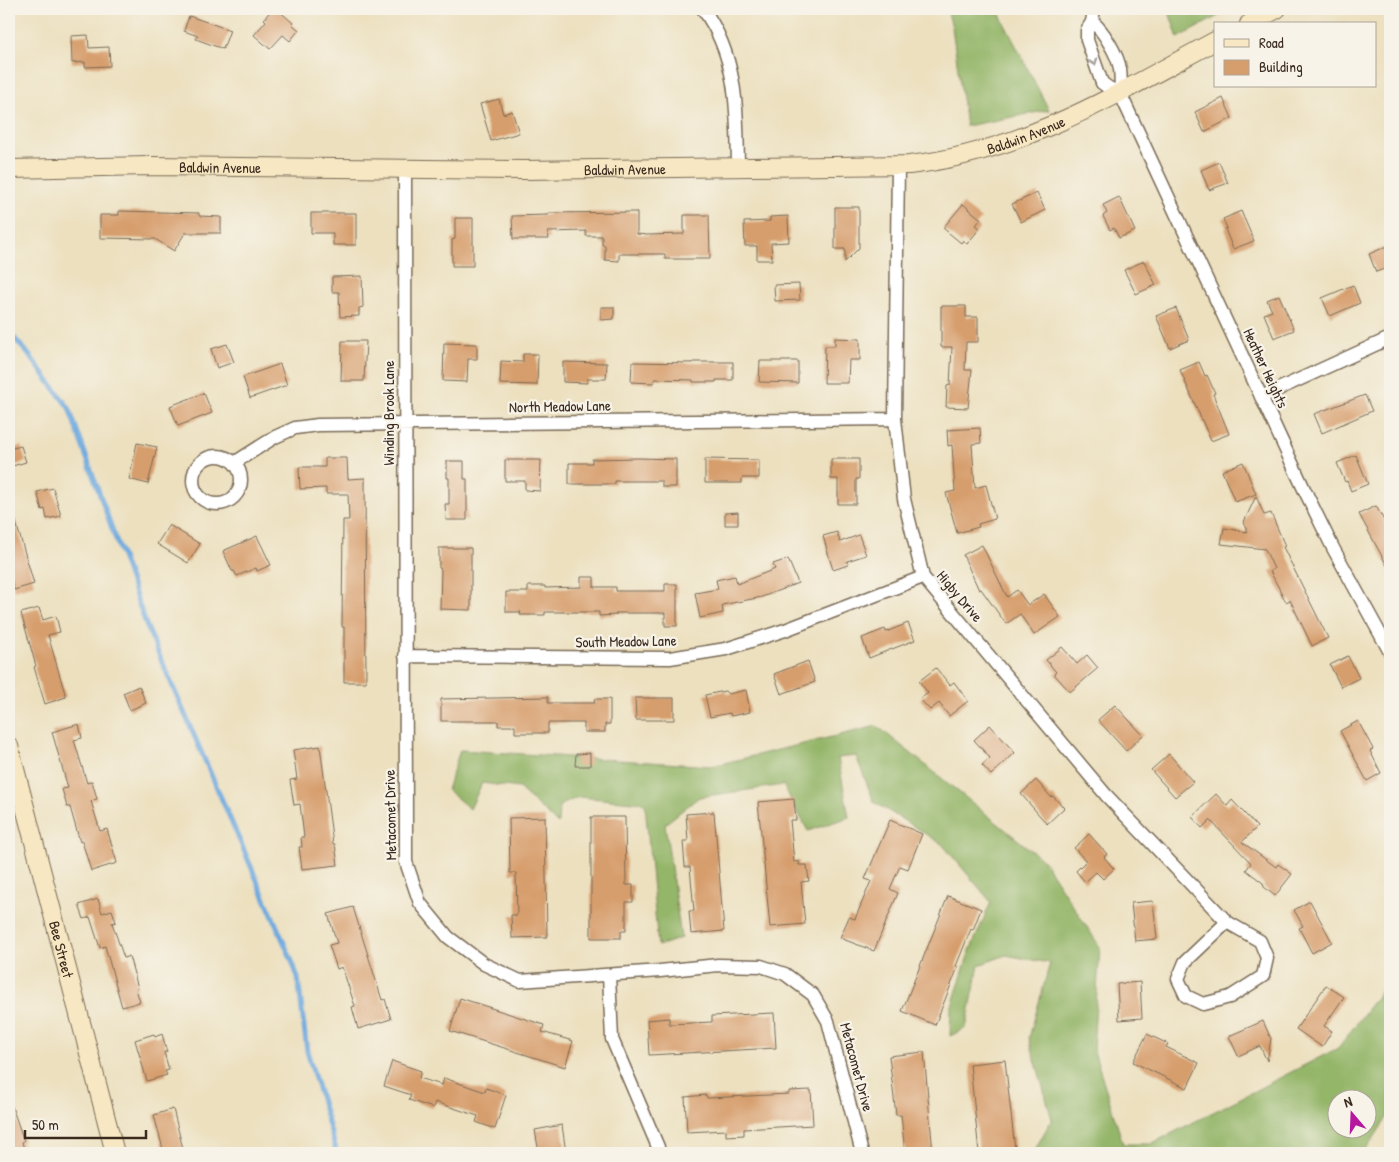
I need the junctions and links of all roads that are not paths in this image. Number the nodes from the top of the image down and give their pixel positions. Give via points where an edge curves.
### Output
1 (703, 9) edge
2 (1094, 9) edge
3 (1277, 9) edge
4 (1092, 22) junction
5 (1253, 22) edge
6 (1214, 42) edge
7 (1120, 93) junction
8 (898, 166) junction
9 (738, 167) junction
10 (9, 169) edge
11 (405, 169) junction
12 (1390, 338) edge
13 (1261, 396) junction
14 (895, 419) junction
15 (404, 423) junction
16 (234, 463) dead end
17 (923, 577) junction
18 (1390, 652) edge
19 (406, 656) junction
20 (10, 754) edge
21 (1227, 922) junction
22 (609, 975) junction
23 (115, 1153) edge
24 (658, 1153) edge
25 (862, 1153) edge

1 - 9 street via 720,39 731,69 737,106
2 - 4 street
3 - 5 street
4 - 7 street via 1103,32 1120,66
4 -> 7 street via 1086,40 1102,82
6 - 7 street, Baldwin Avenue
7 - 8 street, Baldwin Avenue via 1009,143 947,159
7 - 13 street, Heather Heights
8 - 9 street, Baldwin Avenue
8 - 14 street, Higby Drive
9 - 11 street, Baldwin Avenue
10 - 11 street, Baldwin Avenue via 149,166
11 - 15 street, Winding Brook Lane
12 - 13 street
13 - 18 street, Heather Heights via 1329,540
14 - 15 street, North Meadow Lane
14 - 17 street, Higby Drive via 904,498
15 - 16 street, North Meadow Lane via 294,428
15 - 19 street, Winding Brook Lane
17 - 19 street, South Meadow Lane via 726,649 670,658
17 - 21 street, Higby Drive via 1106,796
19 - 22 street, Metacomet Drive via 406,862 420,904 448,937 484,964 520,981
20 - 23 street, Bee Street
21 - 21 street, Higby Drive via 1185,962 1178,978 1186,996 1203,1004 1230,997 1264,976 1267,958 1260,941
22 - 24 street via 612,1039
22 - 25 street, Metacomet Drive via 718,965 761,966 785,974 813,995 828,1022

